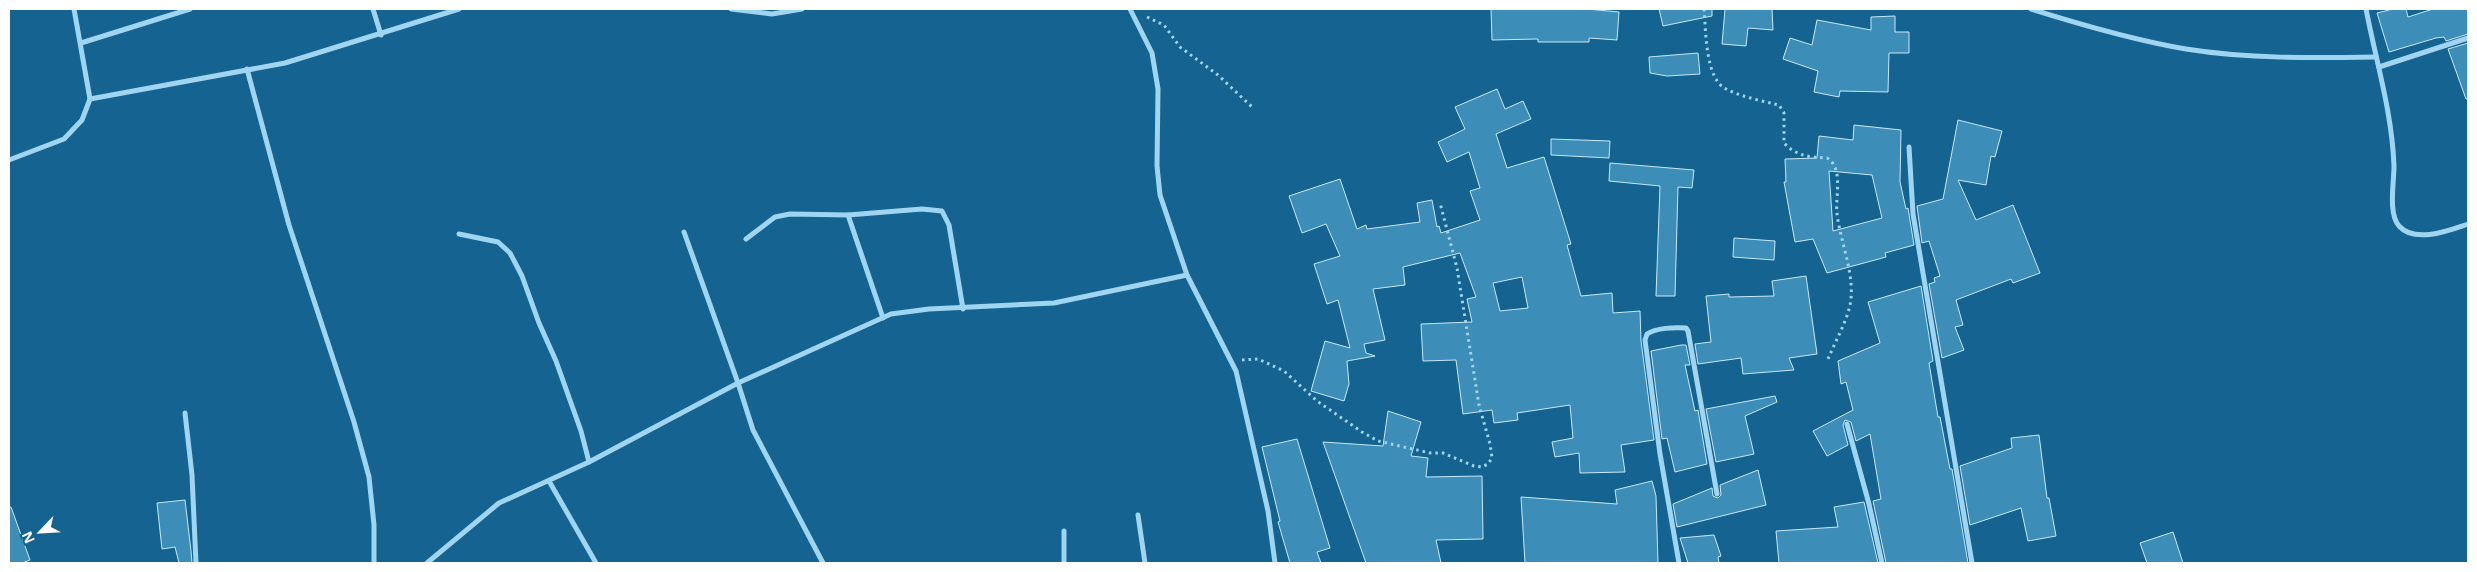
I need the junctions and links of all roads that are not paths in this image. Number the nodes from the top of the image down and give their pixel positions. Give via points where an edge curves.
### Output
1 (74, 9) edge
2 (190, 9) edge
3 (373, 9) edge
4 (456, 9) edge
5 (732, 9) edge
6 (802, 9) edge
7 (2032, 9) edge
8 (2366, 9) edge
9 (771, 11) edge
10 (1131, 11) edge
11 (381, 35) junction
12 (2468, 38) edge
13 (81, 43) junction
14 (2376, 57) junction
15 (2379, 67) junction
16 (247, 69) junction
17 (90, 99) junction
18 (1909, 147) dead end
19 (9, 160) edge
20 (848, 215) junction
21 (2468, 224) edge
22 (684, 232) dead end
23 (459, 234) dead end
24 (746, 239) dead end
25 (1187, 275) junction
26 (963, 309) junction
27 (883, 318) junction
28 (738, 382) junction
29 (185, 413) dead end
30 (1847, 424) dead end
31 (589, 462) junction
32 (549, 480) junction
33 (1717, 494) dead end
34 (1138, 514) dead end
35 (1064, 531) dead end
36 (196, 563) edge
37 (374, 563) edge
38 (427, 563) edge
39 (596, 563) edge
40 (824, 563) edge
41 (1064, 563) edge
42 (1145, 563) edge
43 (1275, 563) edge
44 (1679, 563) edge
45 (1882, 563) edge
46 (1972, 563) edge

1 - 13 street
2 - 13 street
3 - 11 street
4 - 11 street
5 - 9 street
6 - 9 street
7 - 14 street via 2111,34 2187,49 2257,56
8 - 14 street
10 - 25 street via 1152,53 1158,89 1156,166 1160,194
11 - 16 street via 285,63
12 - 15 street
13 - 17 street
14 - 15 street
15 - 21 street via 2393,143 2394,211 2399,226 2409,233 2424,235
16 - 17 street
16 - 37 street via 289,225 369,477
17 - 19 street via 82,120 64,139
18 - 46 street via 1913,214
20 - 24 street via 775,216
20 - 26 street via 922,209 942,211 949,225
20 - 27 street
22 - 28 street
23 - 31 street via 498,242 510,253 556,361
25 - 26 street via 1054,303
25 - 43 street via 1240,381 1268,511
26 - 27 street via 910,310
27 - 28 street
28 - 31 street
28 - 40 street via 753,430
29 - 36 street
30 - 45 street
31 - 32 street
32 - 38 street via 499,504
32 - 39 street
33 - 44 street via 1688,331 1681,328 1652,331 1646,334 1645,340
34 - 42 street
35 - 41 street

